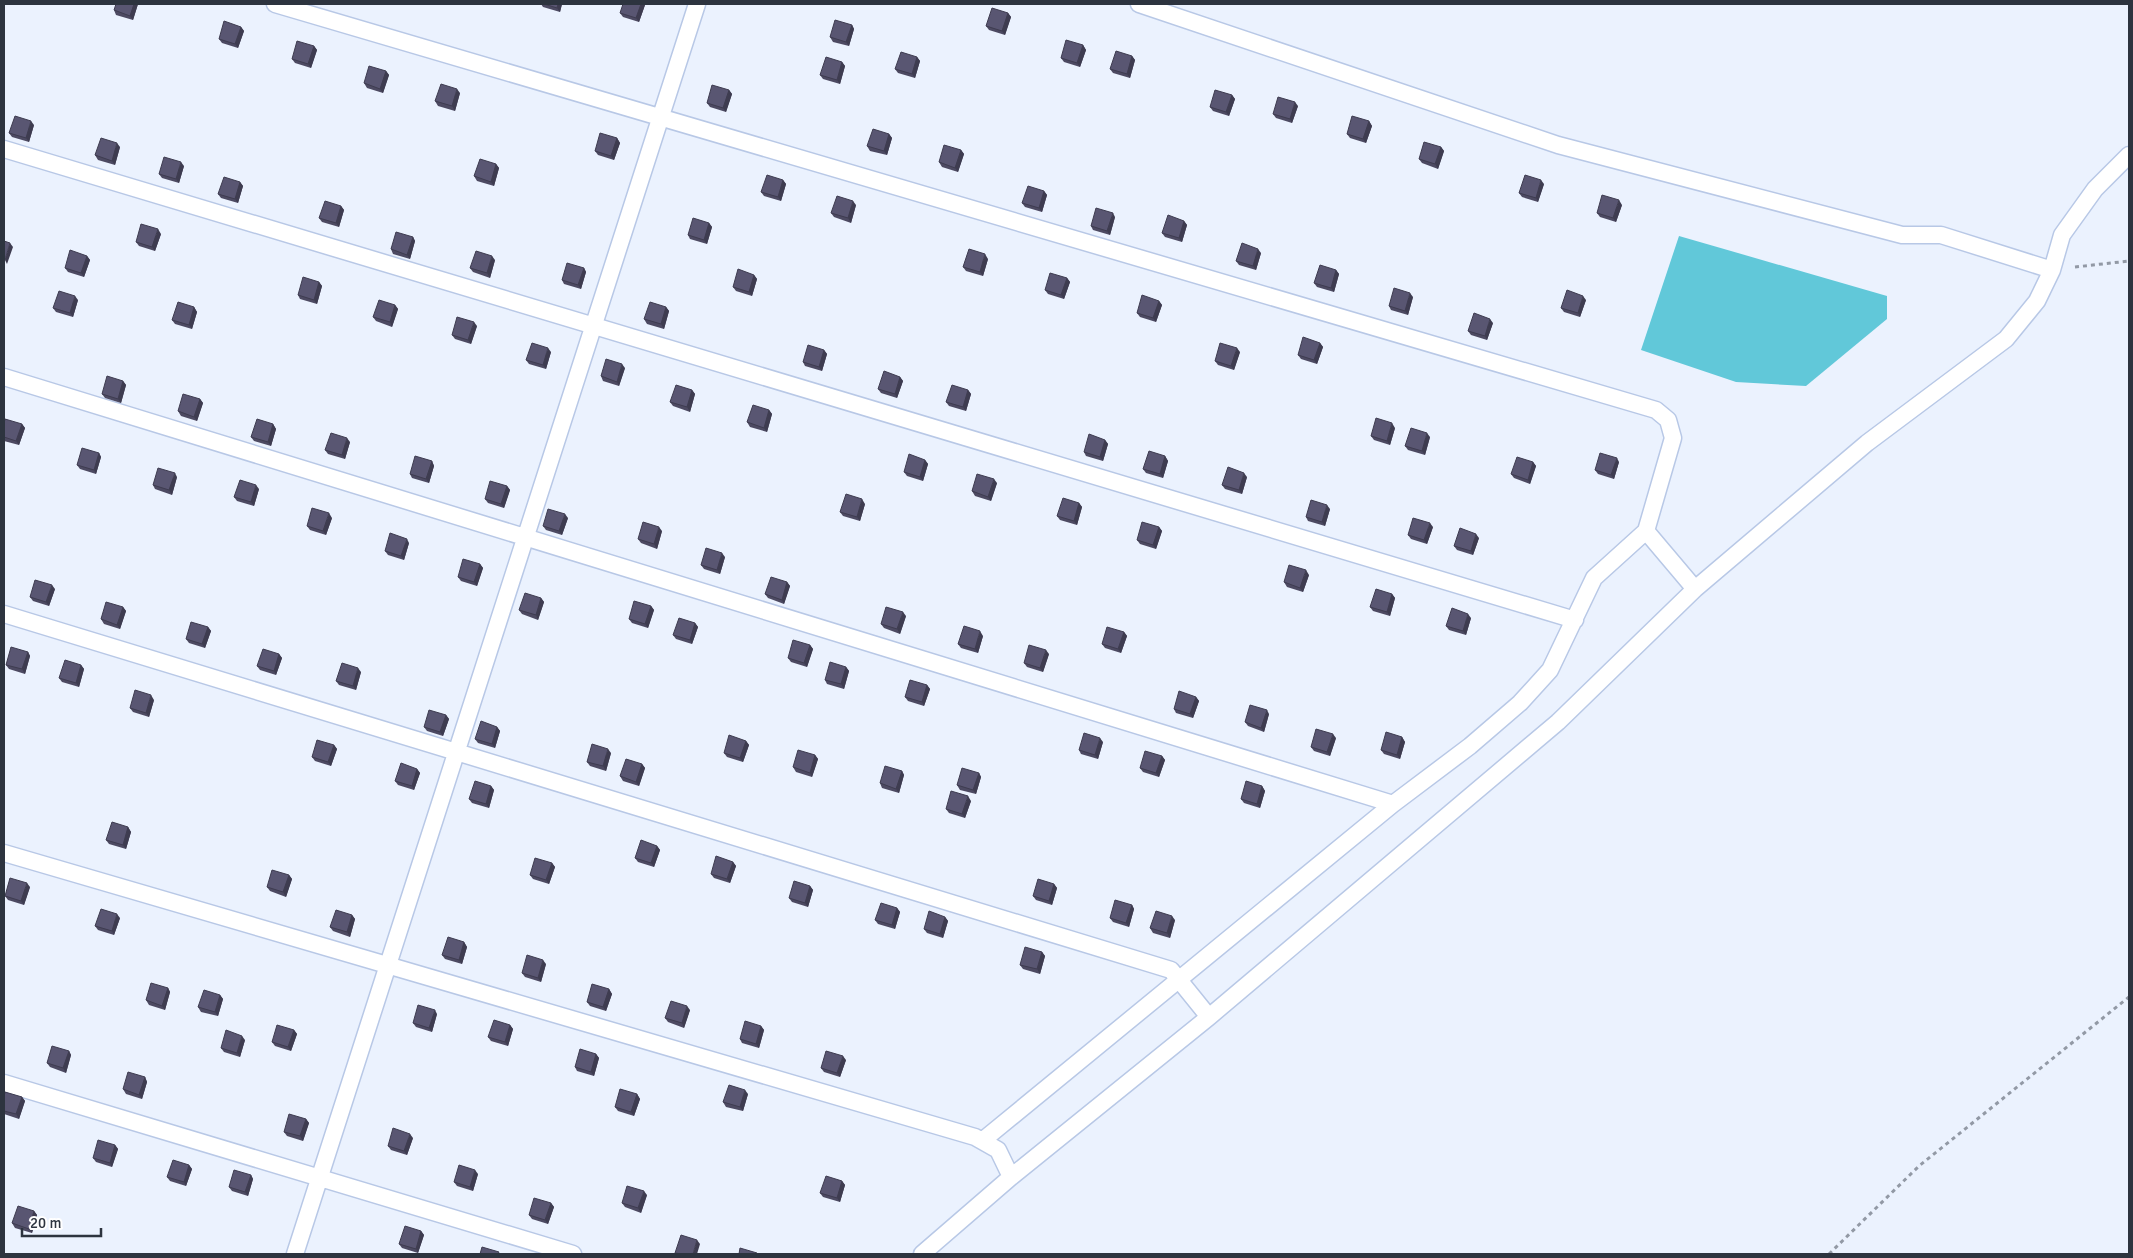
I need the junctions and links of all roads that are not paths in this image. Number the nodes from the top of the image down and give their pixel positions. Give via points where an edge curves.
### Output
1 (275, 4) edge
2 (698, 4) edge
3 (1139, 4) edge
4 (661, 118) junction
5 (4, 149) edge
6 (2129, 155) edge
7 (2052, 270) junction
8 (594, 326) junction
9 (4, 377) edge
10 (1646, 531) junction
11 (526, 537) junction
12 (1695, 589) junction
13 (4, 614) edge
14 (1574, 620) junction
15 (456, 752) junction
16 (1393, 804) junction
17 (4, 853) edge
18 (388, 965) junction
19 (1179, 980) junction
20 (1209, 1017) junction
21 (4, 1083) edge
22 (982, 1141) junction
23 (1011, 1177) junction
24 (319, 1178) junction
25 (295, 1254) edge
26 (573, 1254) edge
27 (922, 1254) edge

1 - 4 lane
2 - 4 lane
3 - 7 lane via 1558,145 1902,235 1941,235
4 - 8 lane
4 - 10 lane via 1656,410 1668,420 1673,438
5 - 8 lane
6 - 7 lane via 2095,189 2062,235
7 - 12 lane via 2037,302 2006,338 1867,443
8 - 11 lane
8 - 14 lane
9 - 11 lane
10 - 12 lane
10 - 14 lane via 1594,578
11 - 15 lane
11 - 16 lane
12 - 20 lane via 1558,722
13 - 15 lane
14 - 16 lane via 1550,670 1520,703 1470,746
15 - 18 lane
15 - 19 lane via 1171,970
16 - 19 lane
17 - 18 lane
18 - 22 lane
18 - 24 lane
19 - 20 lane
19 - 22 lane
20 - 23 lane
21 - 24 lane
22 - 23 lane via 998,1150
23 - 27 lane
24 - 25 lane
24 - 26 lane

